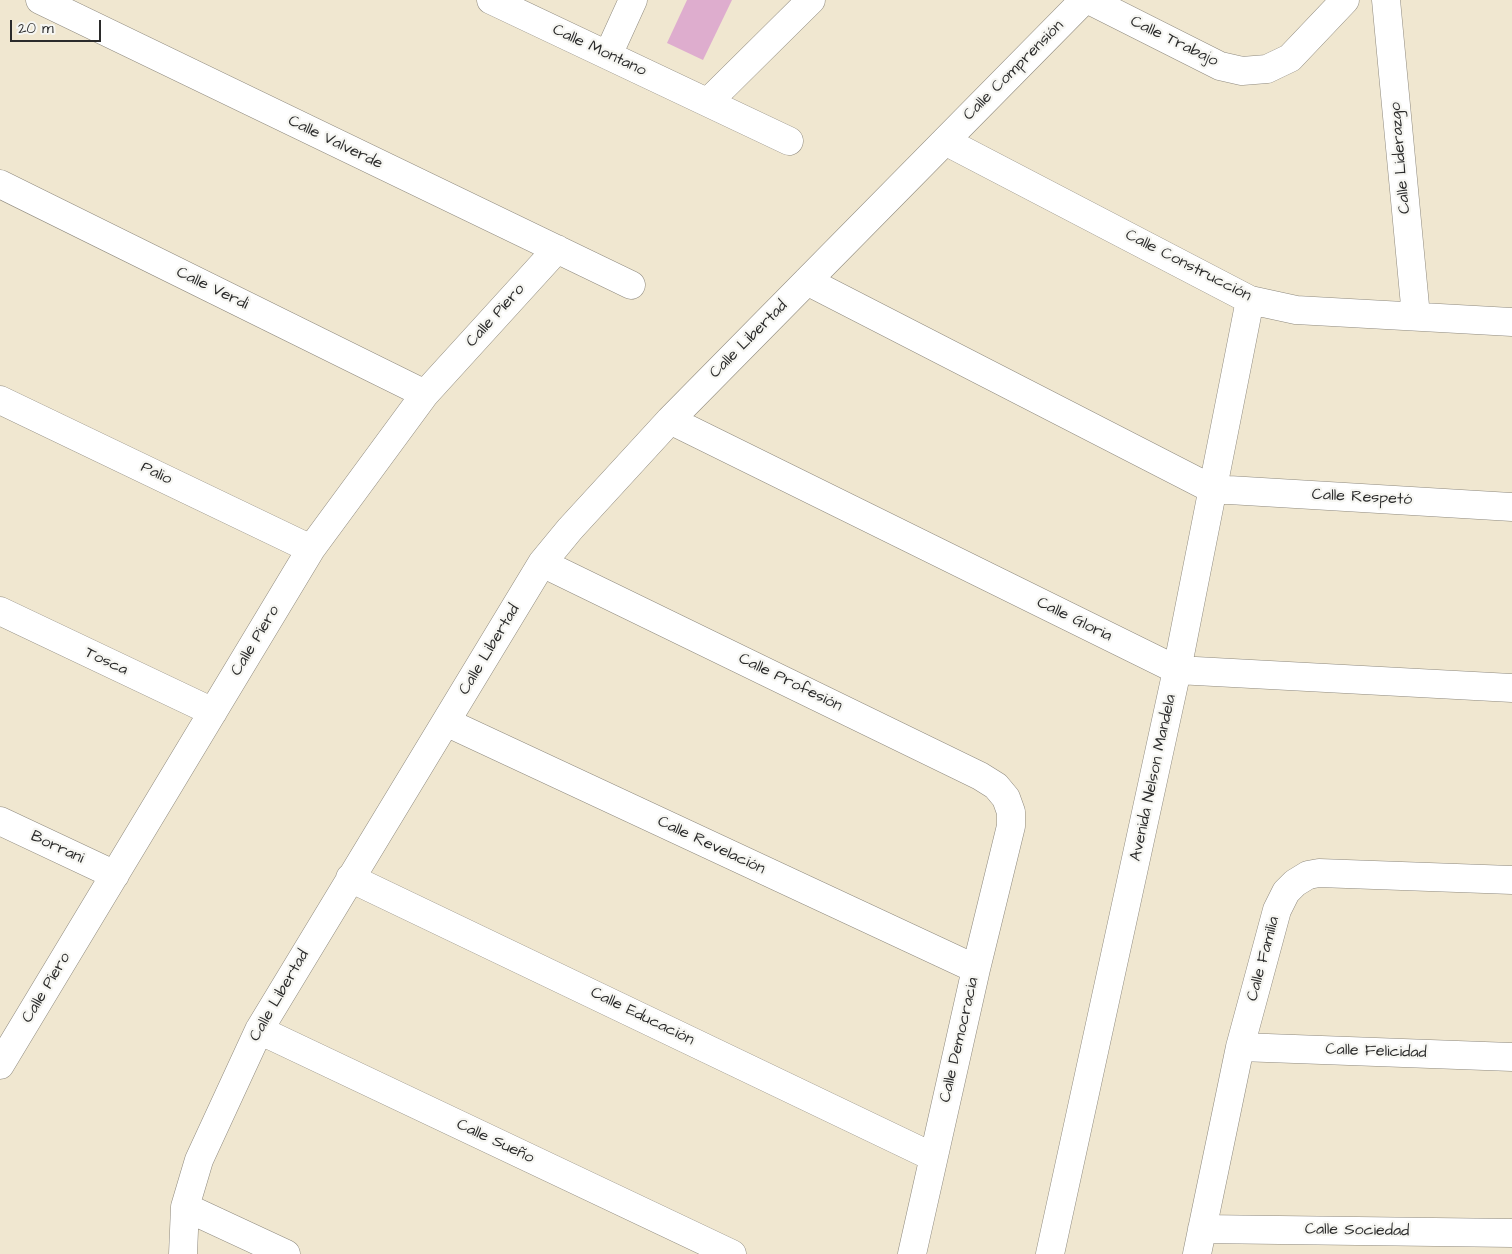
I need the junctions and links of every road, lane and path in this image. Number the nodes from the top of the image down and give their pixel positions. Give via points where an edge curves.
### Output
1 (40, 0) edge
2 (491, 0) edge
3 (633, 0) edge
4 (811, 0) edge
5 (1084, 0) edge
6 (1089, 0) edge
7 (1344, 0) edge
8 (1386, 0) edge
9 (608, 55) junction
10 (708, 102) junction
11 (789, 140) dead end
12 (945, 141) junction
13 (0, 184) edge
14 (556, 249) junction
15 (808, 281) junction
16 (631, 285) dead end
17 (1250, 300) junction
18 (1416, 316) junction
19 (1512, 322) edge
20 (425, 394) junction
21 (0, 400) edge
22 (670, 420) junction
23 (1212, 489) junction
24 (1512, 507) edge
25 (311, 549) junction
26 (542, 563) junction
27 (0, 611) edge
28 (1177, 670) junction
29 (1512, 688) edge
30 (213, 712) junction
31 (446, 722) junction
32 (0, 821) edge
33 (1011, 826) joint
34 (115, 875) junction
35 (350, 878) junction
36 (1512, 880) edge
37 (976, 969) junction
38 (259, 1030) junction
39 (8, 1036) edge
40 (1240, 1047) junction
41 (1512, 1057) edge
42 (0, 1065) edge
43 (933, 1157) junction
44 (185, 1208) junction
45 (1512, 1233) edge
46 (1200, 1241) edge
47 (183, 1254) edge
48 (286, 1254) edge
49 (732, 1254) edge
50 (912, 1254) edge
51 (1050, 1254) edge

1 - 14 street, Calle Valverde
2 - 9 street, Calle Montano
3 - 9 street
4 - 10 street
5 - 12 street, Calle Comprensión
6 - 7 street, Calle Trabajo via 1220,66 1242,70 1267,70 1290,58
8 - 18 street, Calle Liderazgo
9 - 10 street, Calle Montano
10 - 11 street, Calle Montano
12 - 15 street, Calle Libertad
12 - 17 street, Calle Construcción
13 - 20 street, Calle Verdi
14 - 16 street, Calle Valverde
14 - 20 street, Calle Piero
15 - 22 street, Calle Libertad
15 - 23 street
17 - 18 street, Calle Construcción via 1296,310
17 - 23 street, Avenida Nelson Mandela
18 - 19 street, Calle Construcción
20 - 25 street, Calle Piero
21 - 25 street, Palio
22 - 26 street, Calle Libertad
22 - 28 street, Calle Gloria
23 - 24 street, Calle Respetó
23 - 28 street, Avenida Nelson Mandela
25 - 30 street, Calle Piero
26 - 31 street, Calle Libertad
26 - 33 street, Calle Profesión via 980,776 996,786 1006,798
27 - 30 street, Tosca
28 - 29 street, Calle Gloria
28 - 51 street, Avenida Nelson Mandela
30 - 34 street, Calle Piero
31 - 35 street, Calle Libertad
31 - 37 street, Calle Revelación
32 - 34 street, Borrani
33 - 37 street, Calle Democracia
34 - 39 street, Calle Piero
35 - 38 street, Calle Libertad
35 - 43 street, Calle Educación
36 - 40 street, Calle Familia via 1308,875 1286,892 1277,910
37 - 43 street, Calle Democracia
38 - 44 street, Calle Libertad via 199,1160
38 - 49 street, Calle Sueño
39 - 42 street, Calle Piero
40 - 41 street, Calle Felicidad
40 - 46 street, Calle Familia
43 - 50 street, Calle Democracia
44 - 47 street, Calle Libertad
44 - 48 street
45 - 46 street, Calle Sociedad

